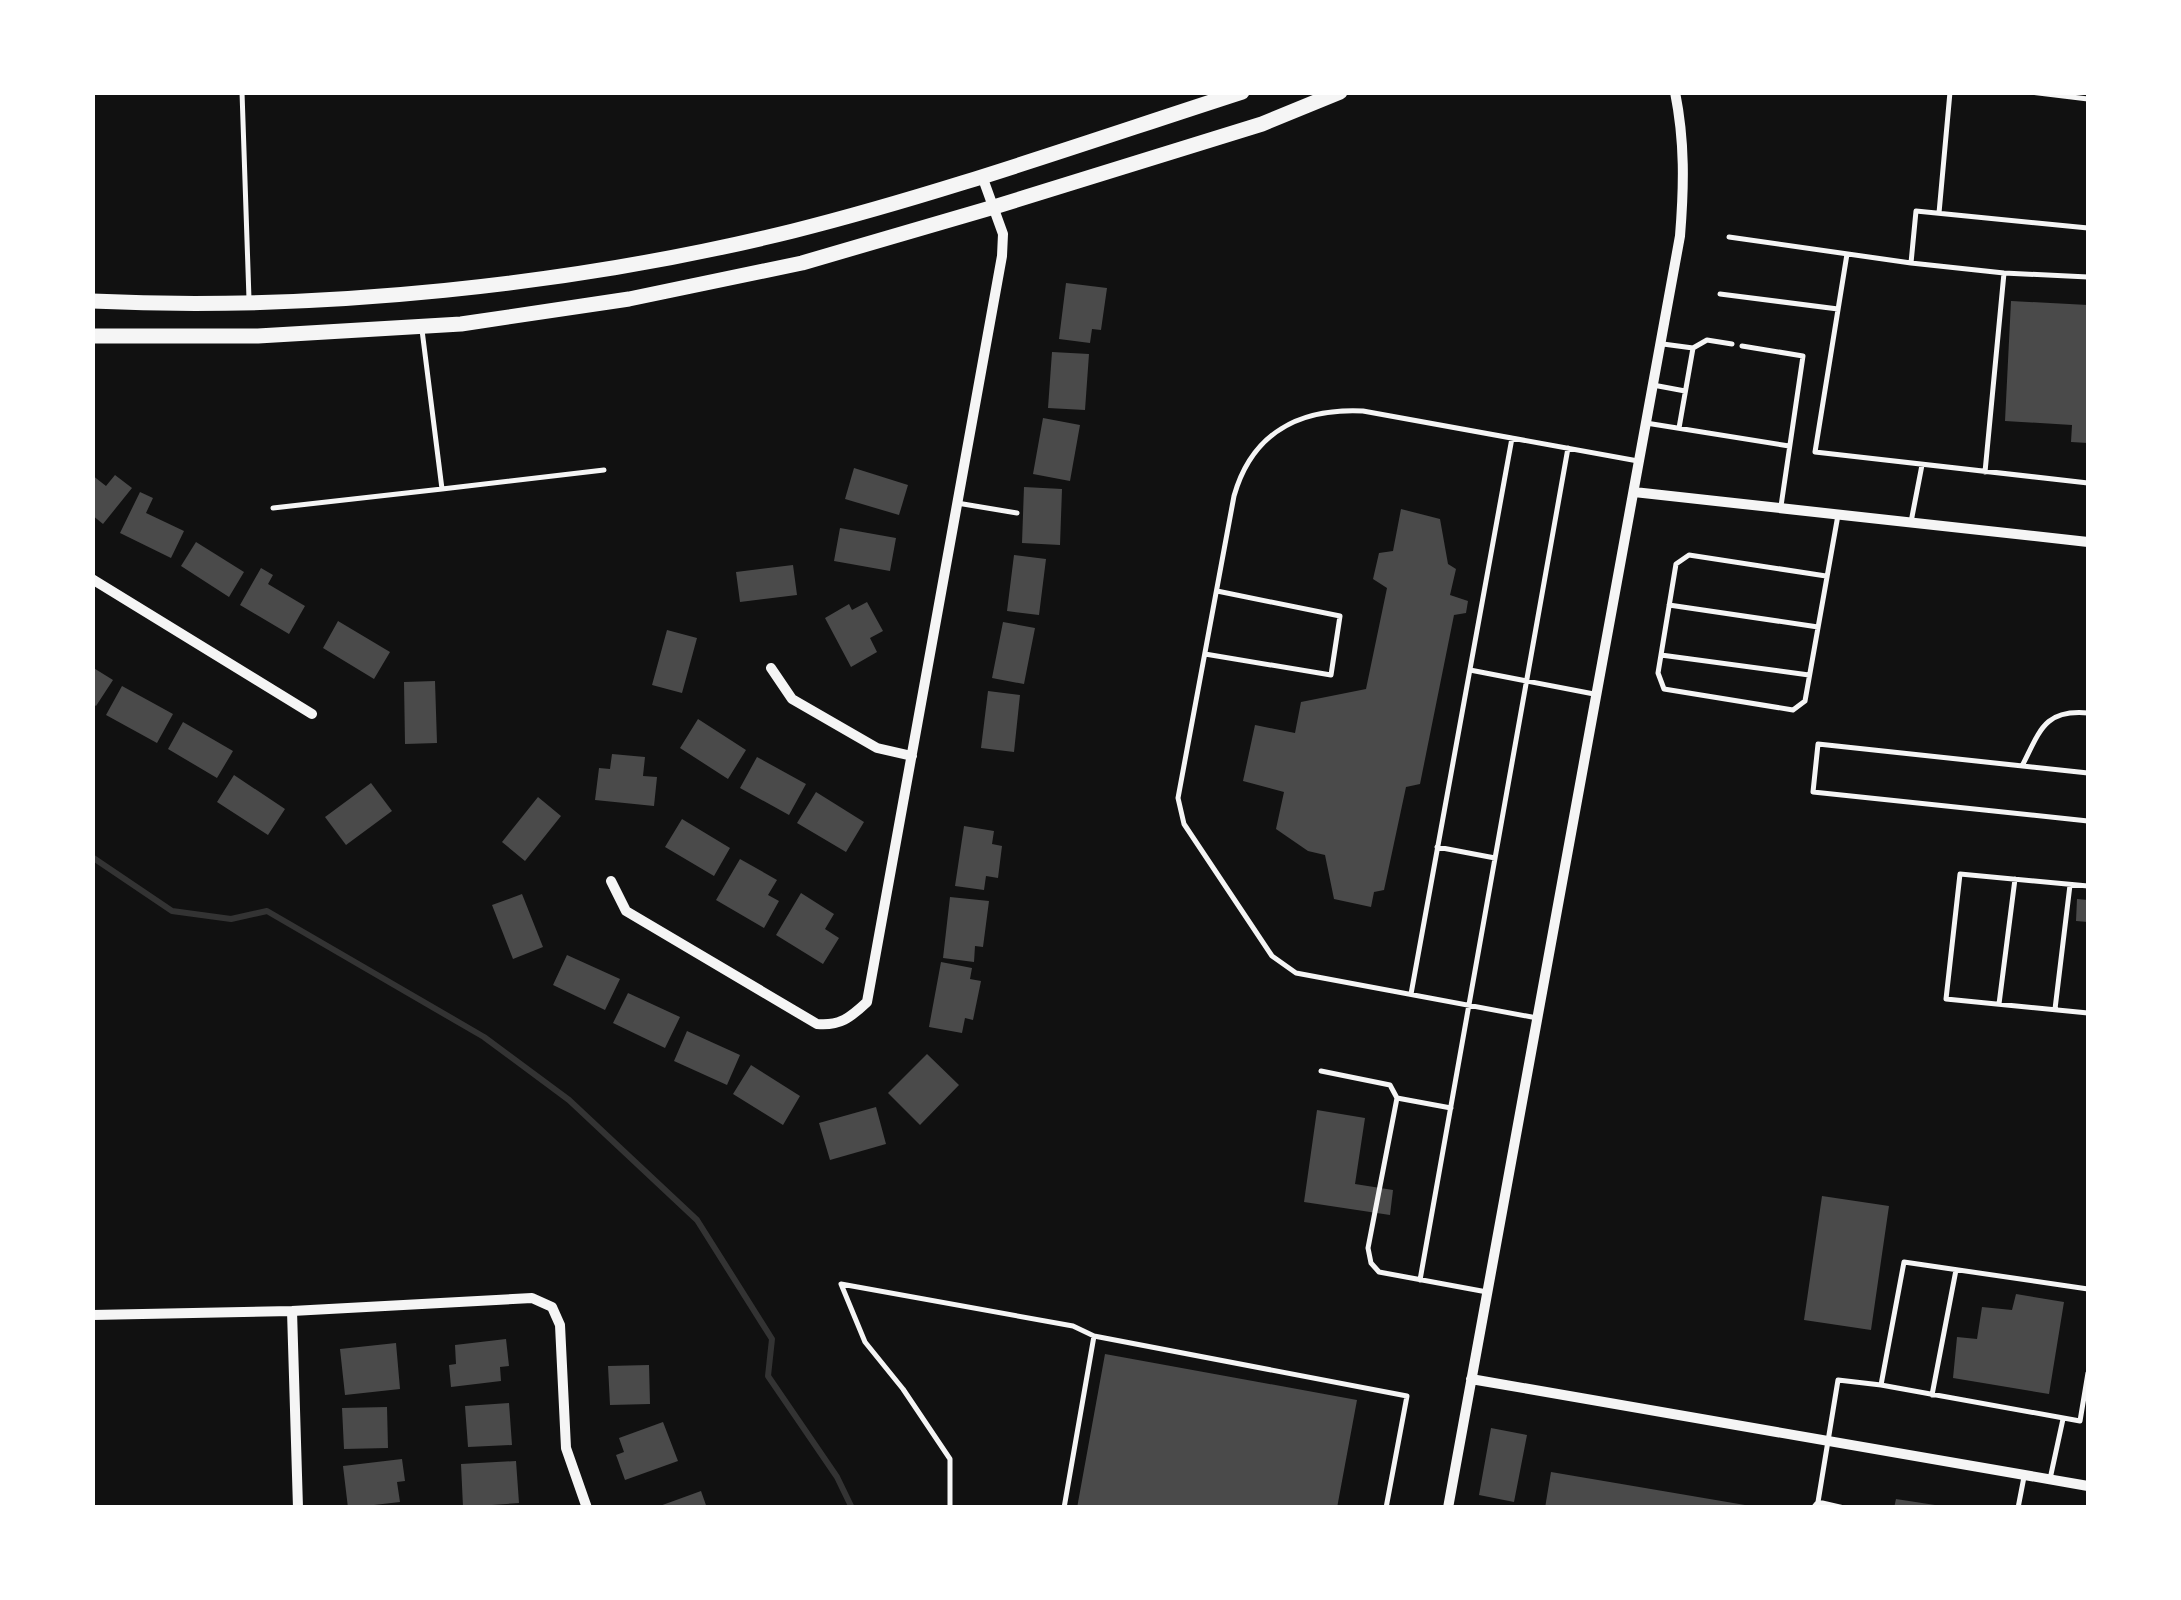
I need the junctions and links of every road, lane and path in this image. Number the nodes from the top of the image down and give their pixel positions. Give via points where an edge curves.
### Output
1 (242, 92) edge
2 (1242, 92) edge
3 (1340, 92) edge
4 (1675, 92) edge
5 (1950, 92) edge
6 (2029, 92) edge
7 (2088, 99) edge
8 (982, 176) junction
9 (994, 208) junction
10 (1939, 213) junction
11 (2088, 218) edge
12 (2088, 228) edge
13 (1729, 236) dead end
14 (1847, 254) junction
15 (1912, 263) junction
16 (2004, 273) junction
17 (2088, 277) edge
18 (1720, 294) dead end
19 (92, 301) edge
20 (249, 302) junction
21 (1838, 309) junction
22 (422, 327) junction
23 (92, 336) edge
24 (249, 336) junction
25 (1660, 343) junction
26 (1732, 344) dead end
27 (1742, 346) dead end
28 (1693, 348) junction
29 (1653, 385) junction
30 (1685, 391) junction
31 (1646, 423) junction
32 (1679, 428) junction
33 (1512, 438) junction
34 (1789, 446) junction
35 (1568, 448) junction
36 (1639, 461) junction
37 (1922, 465) junction
38 (604, 470) dead end
39 (1986, 472) junction
40 (2088, 483) edge
41 (442, 488) junction
42 (1634, 492) junction
43 (958, 502) junction
44 (274, 508) dead end
45 (1781, 508) junction
46 (1017, 513) dead end
47 (1838, 515) junction
48 (1911, 522) junction
49 (2088, 542) edge
50 (1826, 576) junction
51 (92, 579) edge
52 (1217, 591) junction
53 (1669, 605) junction
54 (1818, 627) junction
55 (1205, 654) junction
56 (1661, 654) junction
57 (771, 668) dead end
58 (1470, 670) junction
59 (1809, 675) junction
60 (1526, 681) junction
61 (1597, 694) junction
62 (2088, 713) edge
63 (312, 714) dead end
64 (912, 756) junction
65 (2022, 766) junction
66 (2088, 772) edge
67 (2088, 821) edge
68 (1437, 847) junction
69 (1495, 858) junction
70 (2015, 879) junction
71 (612, 881) dead end
72 (2070, 884) junction
73 (2088, 886) edge
74 (1411, 994) junction
75 (1999, 1004) junction
76 (1469, 1005) junction
77 (2055, 1010) junction
78 (2088, 1013) edge
79 (1537, 1018) junction
80 (1321, 1071) dead end
81 (1397, 1098) junction
82 (1451, 1108) junction
83 (1956, 1270) junction
84 (1420, 1280) junction
85 (2088, 1289) edge
86 (1487, 1292) junction
87 (292, 1311) junction
88 (92, 1314) edge
89 (1094, 1336) junction
90 (2088, 1373) edge
91 (1471, 1379) junction
92 (1881, 1385) junction
93 (1932, 1395) junction
94 (2063, 1419) junction
95 (1828, 1441) junction
96 (2024, 1474) junction
97 (2050, 1479) junction
98 (2088, 1486) edge
99 (1816, 1505) edge
100 (298, 1508) edge
101 (588, 1508) edge
102 (950, 1508) edge
103 (1064, 1508) edge
104 (1386, 1508) edge
105 (1448, 1508) edge
106 (1844, 1508) edge
107 (2018, 1508) edge

1 - 20 lane
2 - 8 main road
3 - 9 main road via 1262,124
4 - 25 street via 1685,180
5 - 10 lane
6 - 7 lane
8 - 9 street
8 - 20 main road via 792,230 618,266 457,288
9 - 22 main road via 802,262 648,295
9 - 43 street via 1002,256
10 - 12 lane
10 - 15 lane via 1916,211
11 - 12 lane
13 - 14 lane
14 - 15 lane
14 - 21 lane
15 - 16 lane
16 - 17 lane
16 - 39 lane
18 - 21 lane
19 - 20 main road
20 - 24 main road
21 - 37 lane via 1815,452
22 - 24 main road
22 - 41 lane
23 - 24 main road
25 - 28 lane
25 - 29 street
26 - 28 lane via 1707,340
27 - 34 lane via 1802,356
28 - 30 lane
29 - 30 lane
29 - 31 street
30 - 32 lane
31 - 32 lane
31 - 36 street
32 - 34 lane
33 - 35 lane
33 - 52 lane via 1363,411 1326,412 1287,424 1265,439 1240,476
33 - 58 lane
34 - 45 lane
35 - 36 lane
35 - 60 lane
36 - 42 street
37 - 39 lane
37 - 48 lane
38 - 41 lane
39 - 40 lane
41 - 44 lane
42 - 45 street
42 - 61 street
43 - 46 lane
43 - 64 street
45 - 47 street
47 - 48 street
47 - 50 lane
48 - 49 street
50 - 53 lane via 1690,555 1676,564
50 - 54 lane
51 - 63 street
52 - 55 lane
52 - 55 lane via 1340,616 1330,676
53 - 54 lane
53 - 56 lane
54 - 59 lane
55 - 74 lane via 1178,798 1184,824 1284,966
56 - 59 lane
56 - 59 lane via 1664,689 1792,710 1805,702
57 - 64 street via 792,699 877,748
58 - 60 lane
58 - 68 lane
60 - 61 lane
60 - 69 lane
61 - 79 street
62 - 65 lane via 2052,716
64 - 71 street via 867,1002 850,1019 816,1024 626,911
65 - 66 lane
65 - 67 lane via 1818,744 1813,792
68 - 69 lane
68 - 74 lane
69 - 76 lane
70 - 72 lane
70 - 75 lane
70 - 75 lane via 1960,874 1946,999
72 - 73 lane
72 - 77 lane
74 - 76 lane
75 - 77 lane
76 - 79 lane
76 - 82 lane
77 - 78 lane
79 - 86 street
80 - 81 lane via 1390,1085
81 - 82 lane
81 - 84 lane via 1368,1248 1378,1272
82 - 84 lane
83 - 85 lane
83 - 92 lane via 1904,1262
83 - 93 lane
84 - 86 lane
86 - 91 street
87 - 88 street
87 - 100 street
87 - 101 street via 532,1298 552,1307 560,1326 566,1448
89 - 102 lane via 1073,1326 841,1284 865,1342 950,1459
89 - 103 lane
89 - 104 lane via 1406,1396
90 - 94 lane via 2080,1421
91 - 95 street
91 - 105 street
92 - 93 lane
92 - 95 lane via 1838,1380
93 - 94 lane
94 - 97 lane
95 - 96 street
95 - 99 lane
96 - 97 street
96 - 107 lane
97 - 98 street
99 - 106 lane

